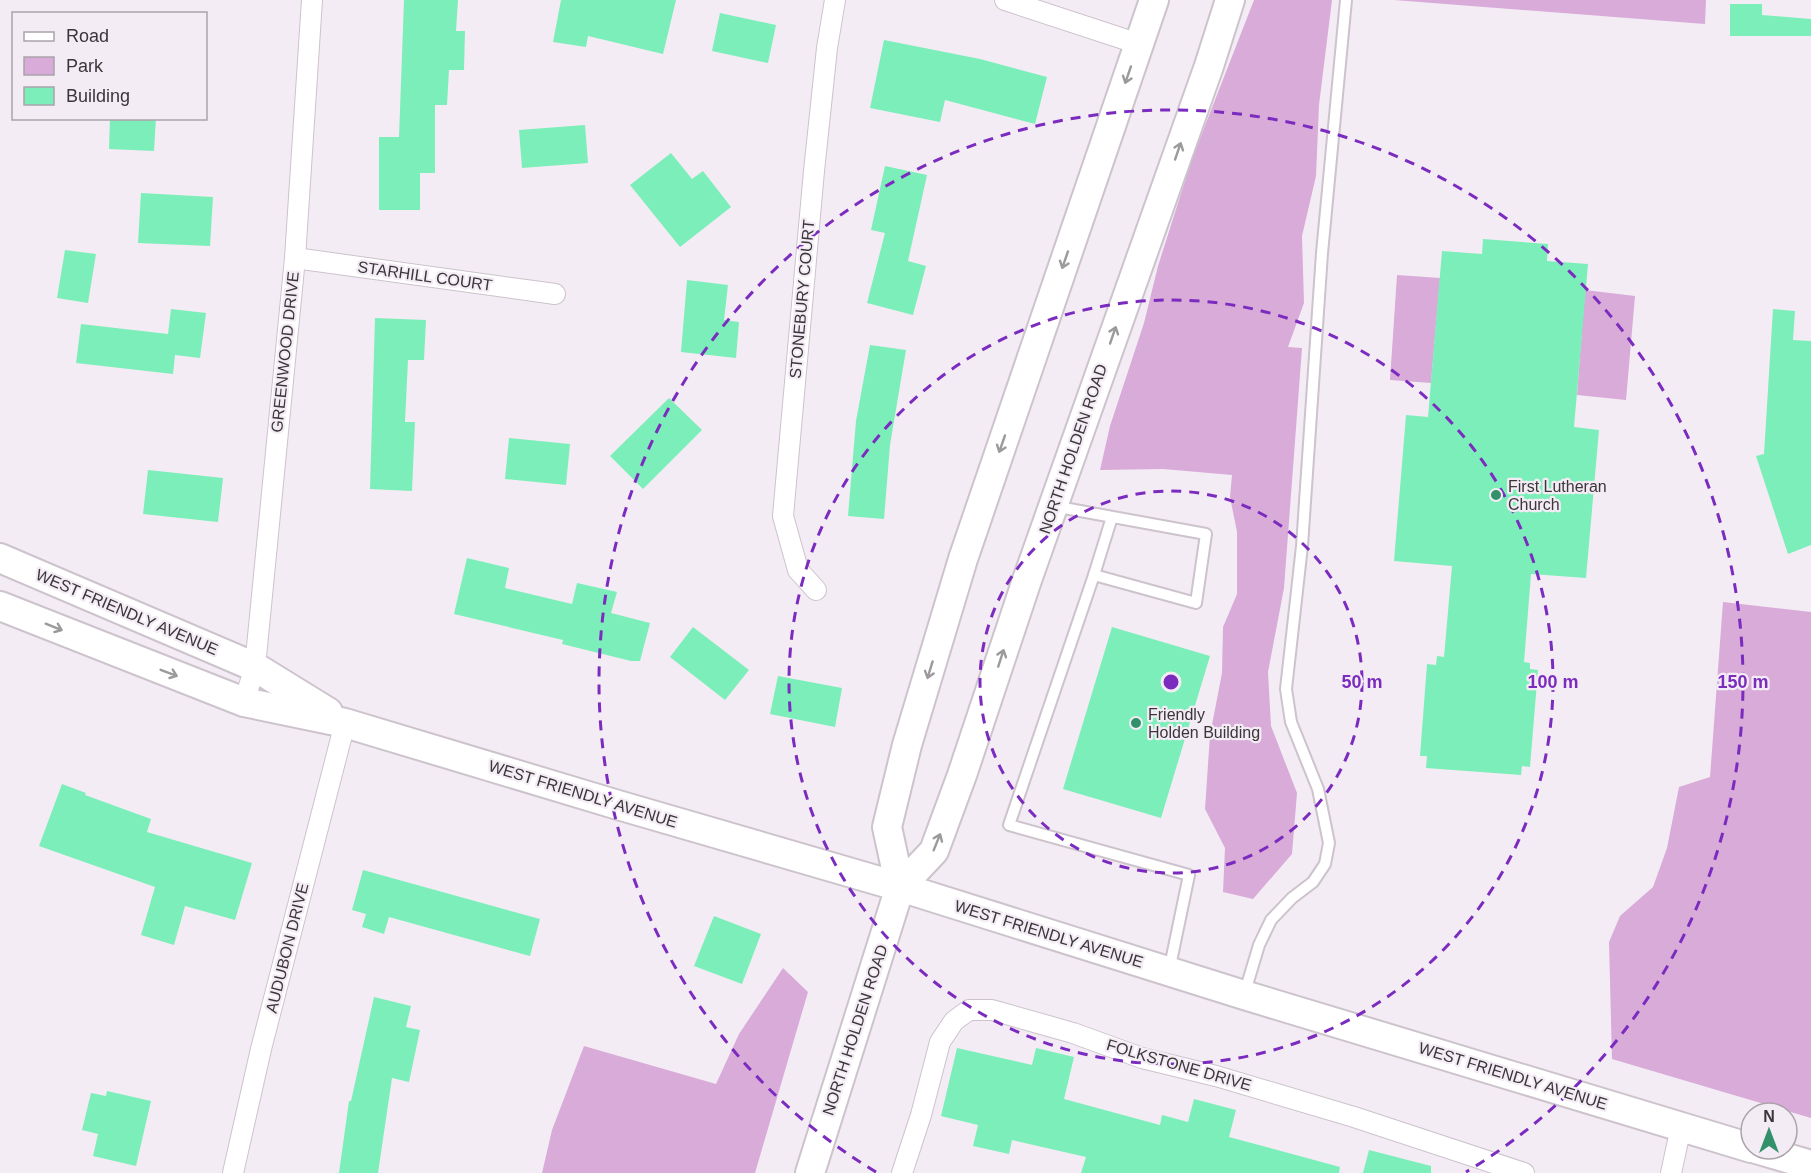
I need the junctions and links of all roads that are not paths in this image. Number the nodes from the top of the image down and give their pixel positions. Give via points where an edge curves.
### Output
1 (312, 0) edge
2 (835, 0) edge
3 (1005, 0) edge
4 (1154, 0) edge
5 (1230, 0) edge
6 (1346, 0) edge
7 (1139, 44) junction
8 (295, 258) junction
9 (555, 294) dead end
10 (1053, 506) junction
11 (1112, 517) junction
12 (0, 558) edge
13 (1094, 575) junction
14 (816, 591) dead end
15 (0, 606) edge
16 (255, 667) junction
17 (244, 702) junction
18 (345, 723) junction
19 (900, 887) junction
20 (1169, 972) junction
21 (1244, 995) junction
22 (1680, 1127) junction
23 (1739, 1144) edge
24 (233, 1173) edge
25 (810, 1173) edge
26 (902, 1173) edge
27 (1524, 1173) edge
28 (1671, 1173) edge

1 - 8 street, GREENWOOD DRIVE
2 - 14 street, STONEBURY COURT via 814,171 783,516 798,570
3 - 7 street
4 - 7 main road, NORTH HOLDEN ROAD
10 -> 5 main road, NORTH HOLDEN ROAD
6 - 21 lane via 1322,253 1302,546 1286,689 1291,722 1317,789 1329,843 1325,864 1313,882 1271,920
7 -> 19 main road, NORTH HOLDEN ROAD via 963,559 907,745 887,827
8 - 9 street, STARHILL COURT
8 - 16 street, GREENWOOD DRIVE
10 - 11 lane
19 -> 10 main road, NORTH HOLDEN ROAD via 934,851
11 - 13 lane
11 - 13 lane via 1206,534 1196,603
12 - 16 main road, WEST FRIENDLY AVENUE
13 - 20 lane via 1009,825 1189,876
15 -> 17 main road, WEST FRIENDLY AVENUE
16 - 17 street, GREENWOOD DRIVE
16 - 18 main road, WEST FRIENDLY AVENUE
17 - 18 main road, WEST FRIENDLY AVENUE
18 - 19 main road, WEST FRIENDLY AVENUE
18 - 24 street, AUDUBON DRIVE
19 - 20 main road, WEST FRIENDLY AVENUE
19 - 25 main road, NORTH HOLDEN ROAD
20 - 21 main road, WEST FRIENDLY AVENUE
21 - 22 main road, WEST FRIENDLY AVENUE
22 - 23 main road, WEST FRIENDLY AVENUE
22 - 28 street
26 - 27 street, FOLKSTONE DRIVE via 940,1042 954,1021 969,1010 992,1010 1073,1033 1142,1058 1354,1117

